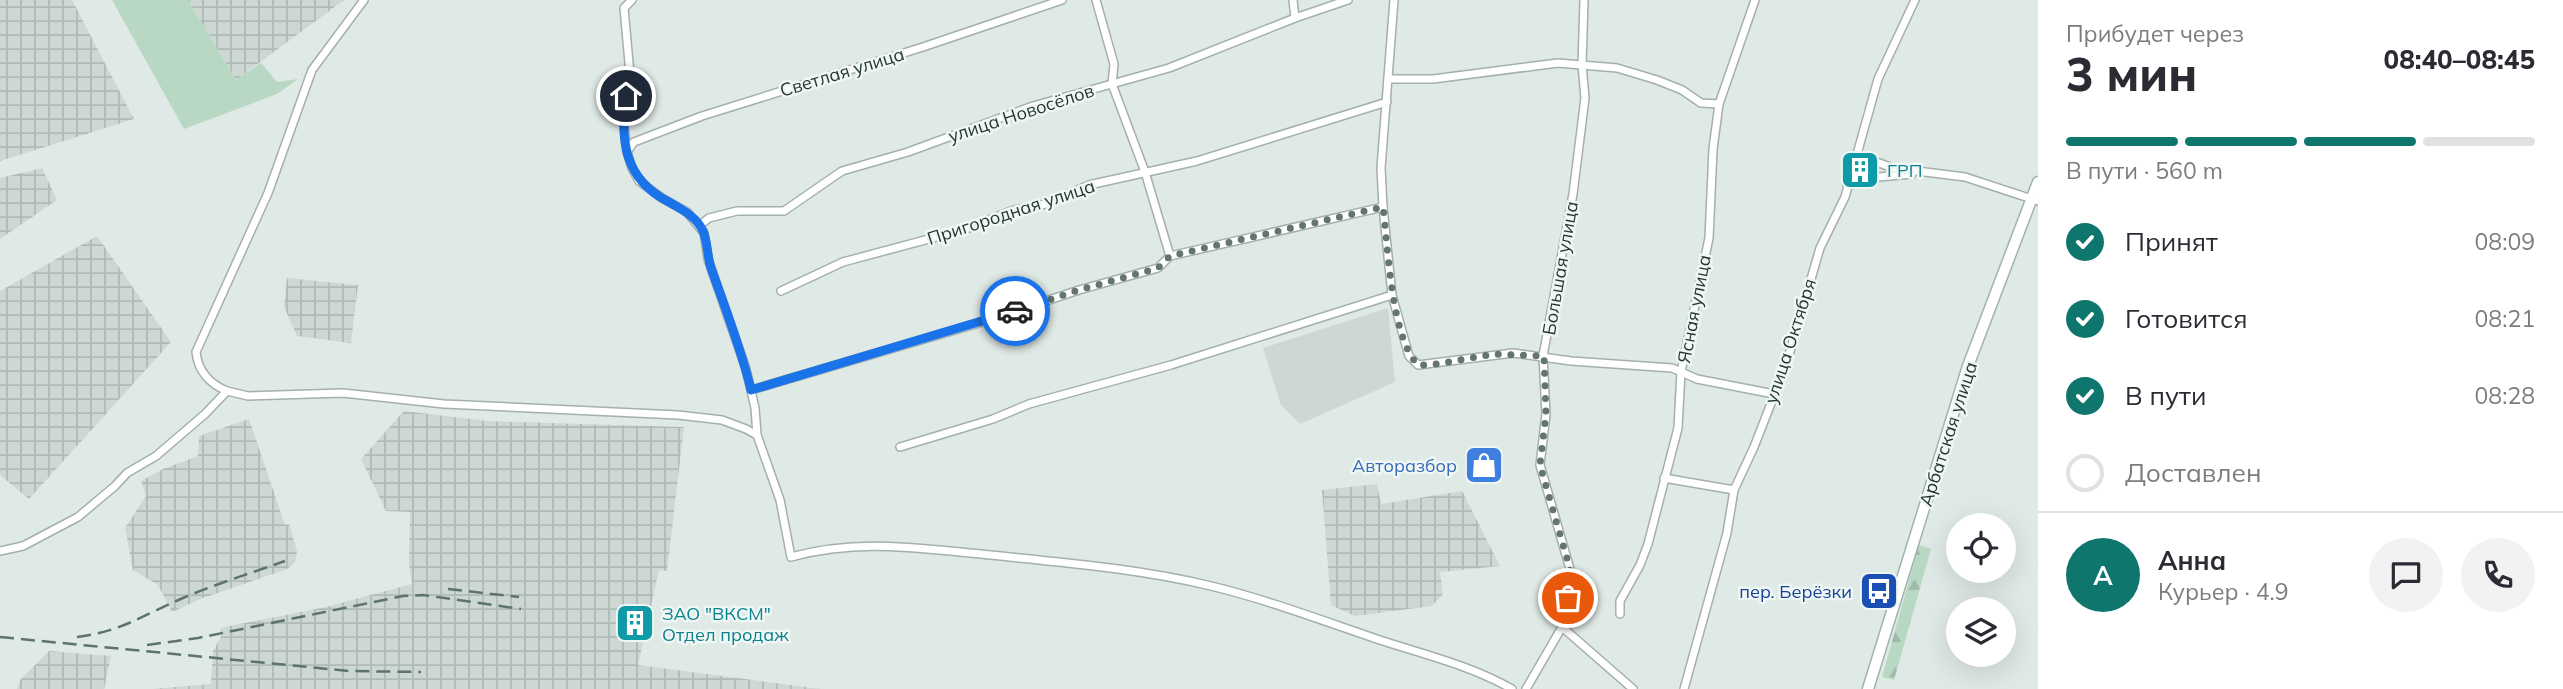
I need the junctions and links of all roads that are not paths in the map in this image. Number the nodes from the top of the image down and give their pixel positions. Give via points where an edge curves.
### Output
1 (364, 0) edge
2 (632, 0) edge
3 (1062, 0) edge
4 (1096, 0) edge
5 (1293, 0) edge
6 (1348, 0) edge
7 (1394, 0) edge
8 (1584, 0) edge
9 (1755, 0) edge
10 (1915, 0) edge
11 (1295, 18) junction
12 (1582, 65) junction
13 (1388, 79) junction
14 (1112, 84) junction
15 (1387, 102) junction
16 (1719, 104) junction
17 (627, 152) junction
18 (1857, 155) junction
19 (1145, 172) junction
20 (1920, 173) junction
21 (2038, 182) edge
22 (1847, 186) junction
23 (2035, 200) edge
24 (1383, 207) junction
25 (700, 225) junction
26 (1170, 256) junction
27 (781, 291) dead end
28 (1392, 295) junction
29 (1544, 356) junction
30 (1681, 372) junction
31 (751, 390) junction
32 (227, 391) junction
33 (1773, 394) junction
34 (757, 435) junction
35 (900, 447) dead end
36 (1664, 478) junction
37 (1734, 490) junction
38 (0, 551) edge
39 (1620, 614) dead end
40 (1562, 627) junction
41 (1870, 688) edge
42 (1512, 689) edge
43 (1526, 689) edge
44 (1633, 689) edge
45 (1685, 689) edge

1 - 32 street via 312,69 268,193 196,352 207,377
2 - 17 street via 624,8 630,74 623,118
3 - 17 street, Светлая улица via 702,116 634,142
4 - 14 street via 1114,64
5 - 11 street
6 - 11 street, улица Новосёлов
7 - 13 street
8 - 12 street, Большая улица
9 - 16 street, Ясная улица
10 - 18 street, улица Октября via 1878,79
11 - 14 street, улица Новосёлов via 1169,68
12 - 13 street via 1558,63 1433,79
12 - 16 street via 1617,68 1682,90 1701,103
12 - 29 street, Большая улица via 1585,98 1573,194
13 - 15 street
14 - 19 street
14 - 25 street, улица Новосёлов via 842,171 784,211 737,211
15 - 19 street, Пригородная улица
15 - 24 street
16 - 30 street, Ясная улица via 1709,238
17 - 25 street via 639,181
18 - 20 street
18 - 22 street, улица Октября
19 - 26 street
19 - 27 street, Пригородная улица via 1089,185 1046,204 843,262
20 - 22 street
20 - 23 street via 1965,177
21 - 23 main road, Арбатская улица
22 - 33 street, улица Октября via 1819,247 1786,365
23 - 41 main road, Арбатская улица via 1968,366
24 - 26 street
24 - 28 street
25 - 31 street
26 - 31 street via 1158,268
28 - 29 street via 1409,356 1418,365 1494,354
28 - 35 street
29 - 30 street
29 - 40 street, Большая улица via 1546,414 1540,465 1570,569
30 - 33 street
30 - 36 street, Ясная улица via 1678,428
31 - 34 street
32 - 34 street via 248,396 343,393 444,404 678,415 733,423
32 - 38 street via 156,456 127,473 78,517 23,546
33 - 37 street, улица Октября
34 - 42 street via 780,500 792,556 824,548 894,546 1053,561 1181,580 1309,616 1480,673
36 - 37 street
36 - 39 street, Ясная улица via 1648,544 1620,601
37 - 45 street, улица Октября
40 - 43 street, Большая улица
40 - 44 street

